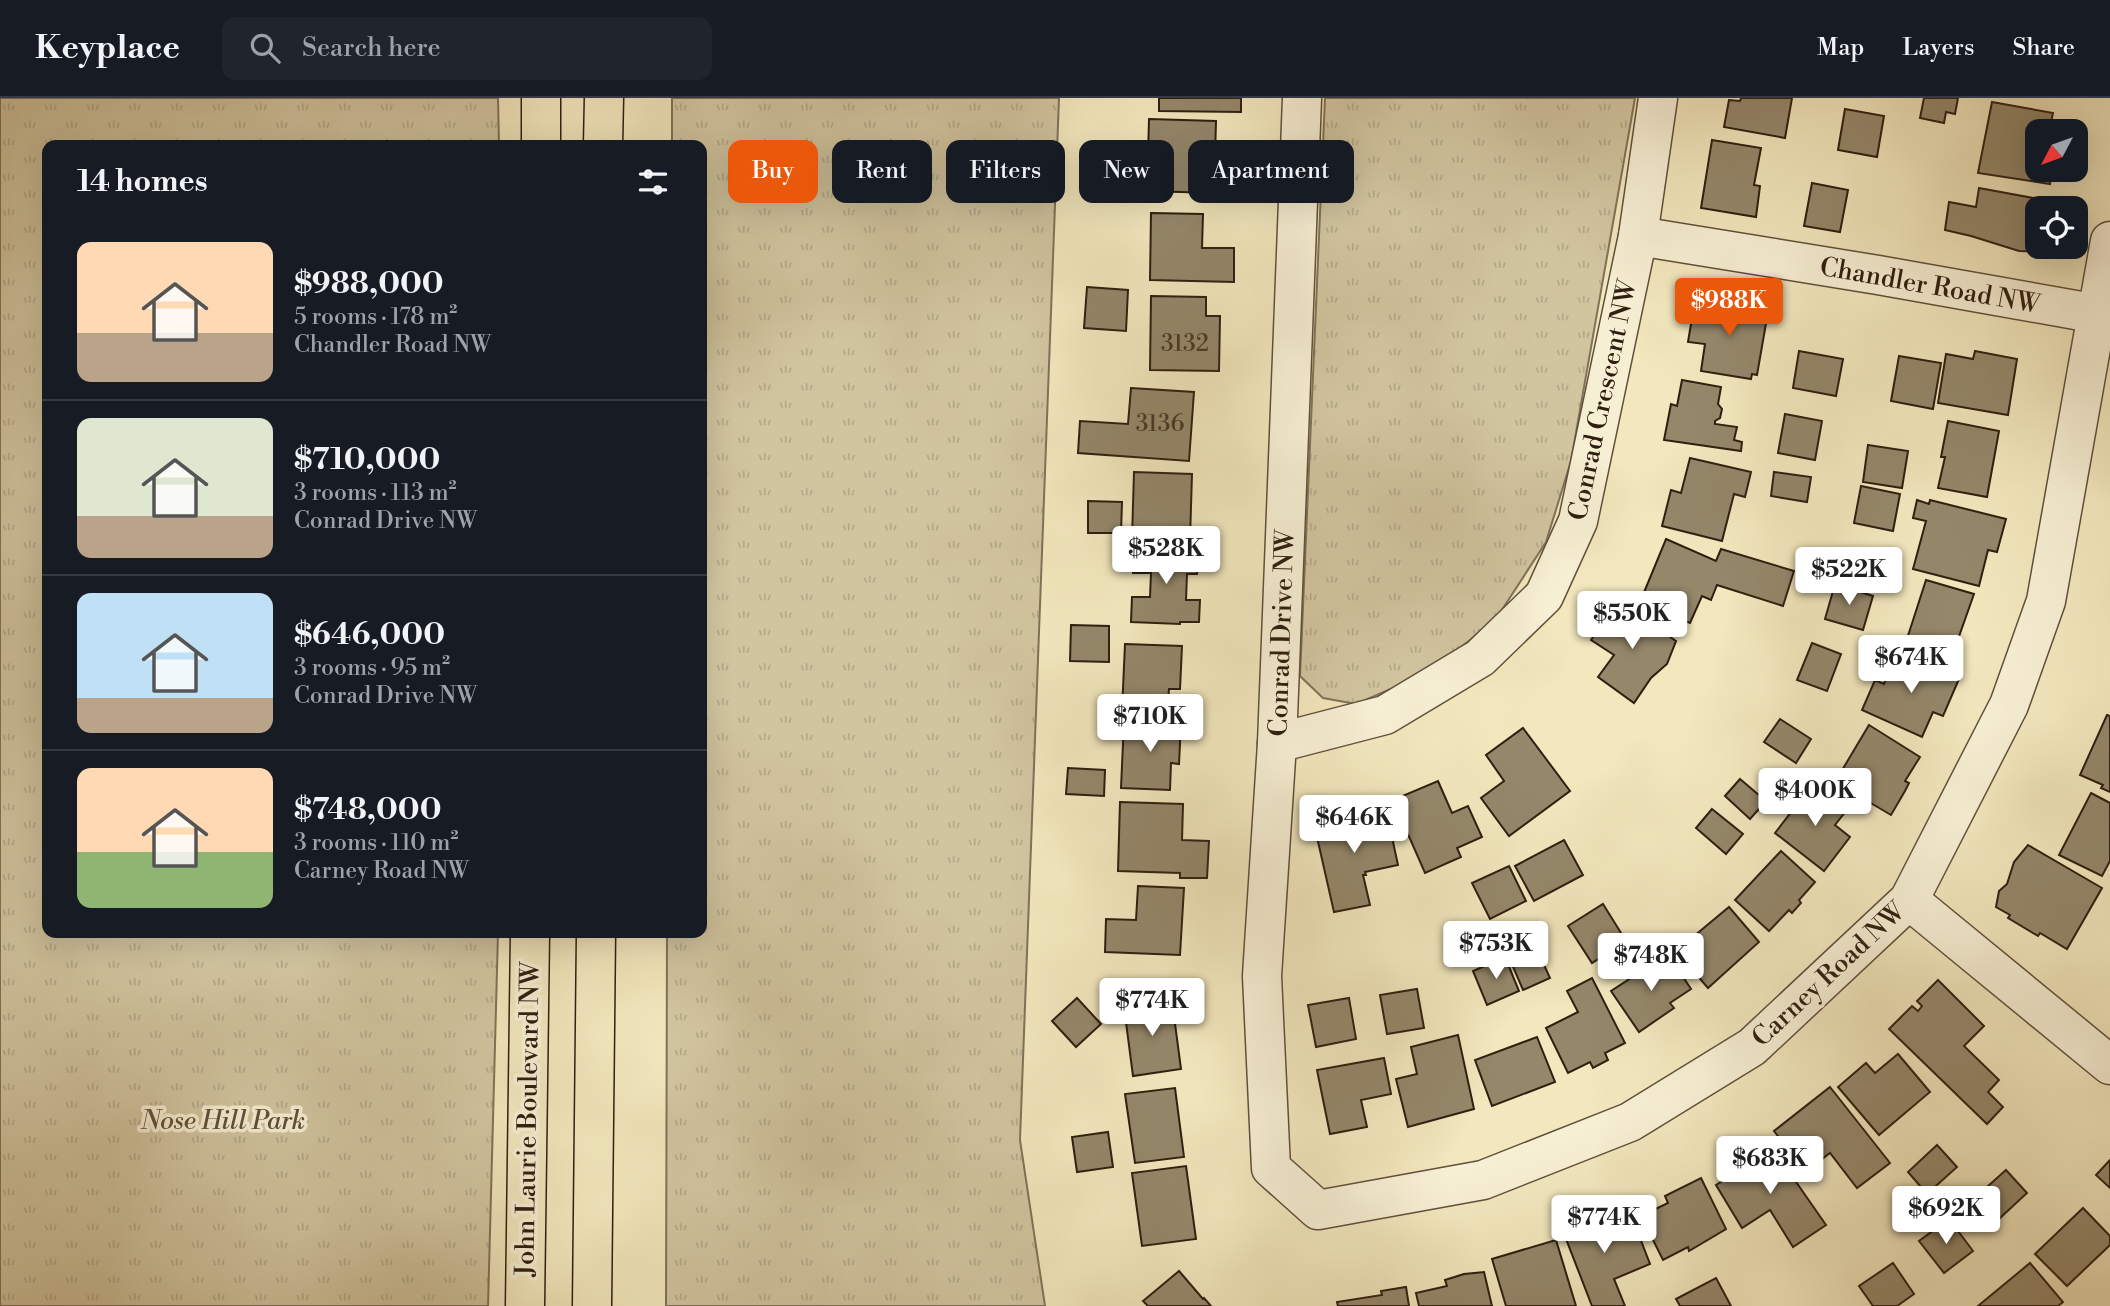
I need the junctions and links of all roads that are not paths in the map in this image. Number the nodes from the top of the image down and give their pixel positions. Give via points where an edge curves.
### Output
1 (541, 98) edge
2 (604, 98) edge
3 (1302, 98) edge
4 (1658, 98) edge
5 (541, 140) edge
6 (603, 140) edge
7 (1638, 236) junction
8 (2110, 241) edge
9 (2098, 314) junction
10 (1277, 743) junction
11 (1909, 900) junction
12 (530, 938) edge
13 (596, 938) edge
14 (2110, 1065) edge
15 (1271, 1168) joint
16 (525, 1306) edge
17 (592, 1306) edge

1 - 5 main road
2 - 6 main road
3 - 10 street, Conrad Drive NW
4 - 7 street, Conrad Crescent NW
7 - 9 street, Chandler Road NW
7 - 10 street, Conrad Crescent NW via 1578,521 1544,596 1480,658 1385,715
8 - 9 street, Carney Road NW
9 - 11 street, Carney Road NW via 2046,601 2008,705
10 - 15 street, Conrad Drive NW via 1262,976
11 - 14 street
11 - 15 street, Carney Road NW via 1752,1046 1630,1122 1483,1180 1318,1210
12 - 16 main road, John Laurie Boulevard NW
13 - 17 main road

